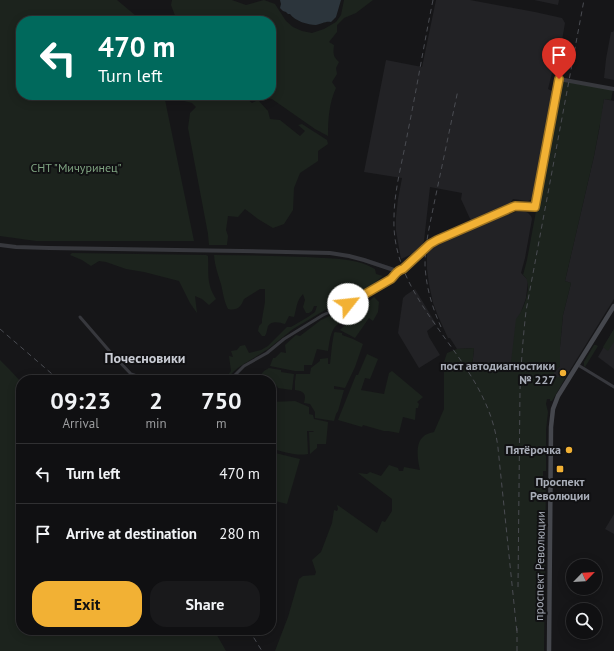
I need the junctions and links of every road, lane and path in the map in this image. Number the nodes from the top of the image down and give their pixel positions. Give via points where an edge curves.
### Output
1 (614, 89) edge
2 (0, 245) edge
3 (397, 271) junction
4 (614, 306) edge
5 (80, 317) dead end
6 (578, 365) junction
7 (134, 375) edge
8 (235, 375) edge
9 (614, 387) edge
10 (549, 651) edge

1 - 3 street via 559,79 535,207 515,206 437,240 403,269
2 - 3 street via 330,253 364,260
3 - 8 street via 391,279 284,339
4 - 6 main road
5 - 7 street
6 - 9 street
6 - 10 main road, проспект Революции via 558,396 553,408 551,427

